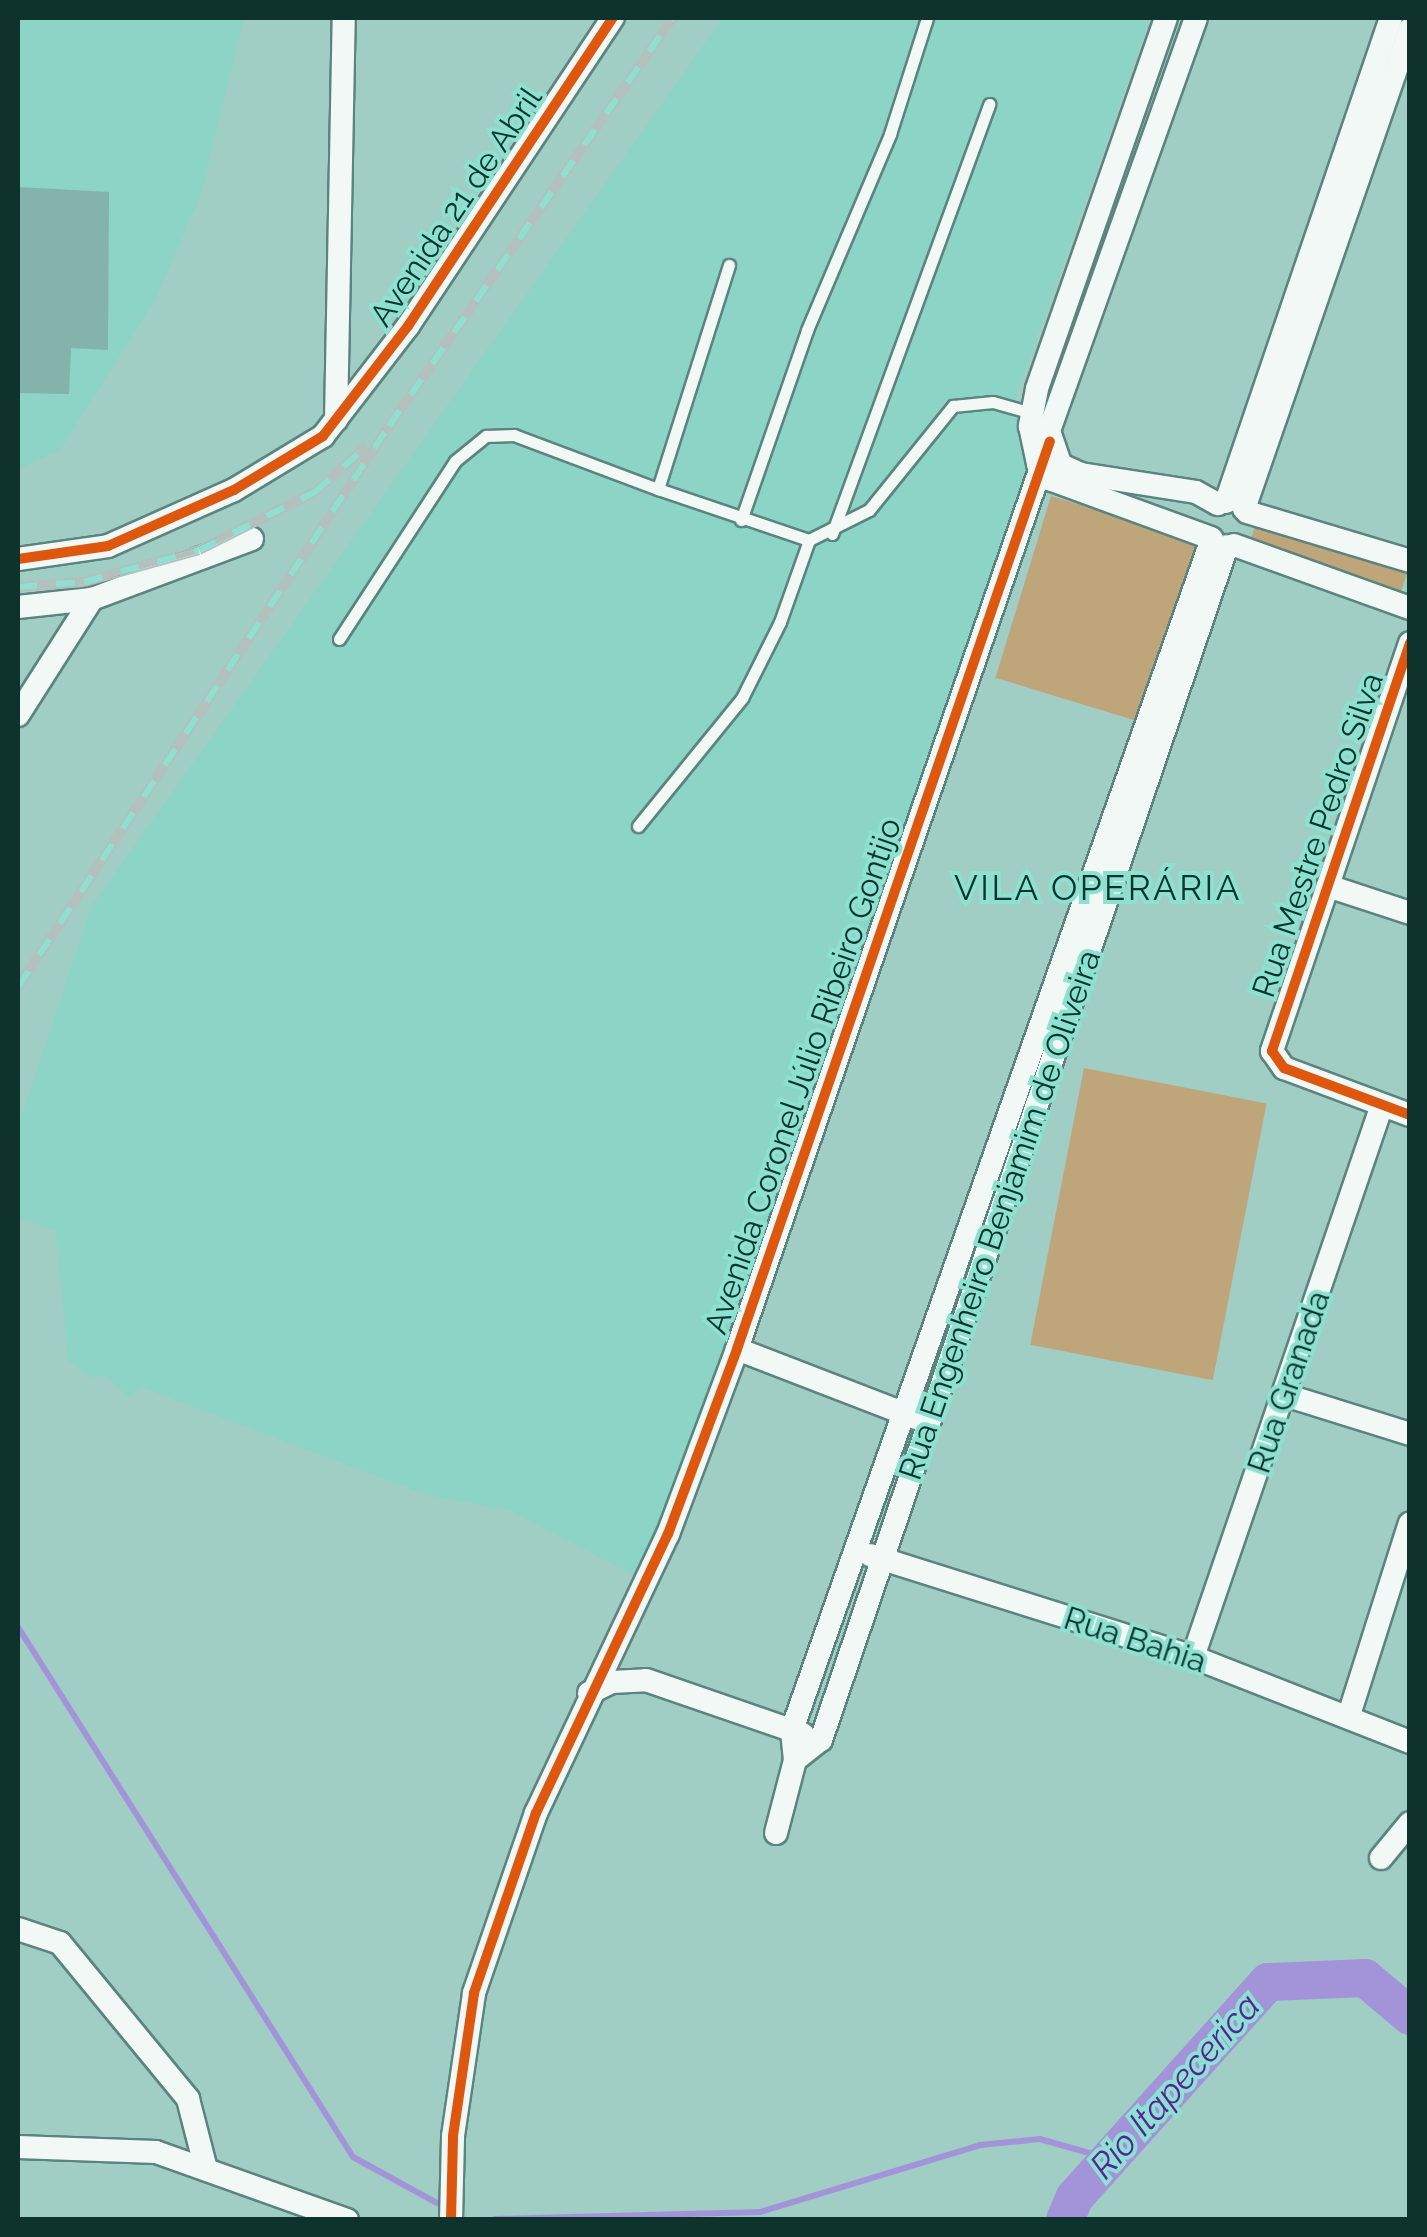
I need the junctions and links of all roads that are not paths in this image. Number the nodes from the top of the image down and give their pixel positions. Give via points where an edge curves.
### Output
1 (344, 18) edge
2 (613, 18) edge
3 (927, 18) edge
4 (1166, 18) edge
5 (1196, 18) edge
6 (1391, 18) edge
7 (1398, 40) edge
8 (989, 104) dead end
9 (1105, 192) junction
10 (1130, 199) junction
11 (729, 265) dead end
12 (336, 420) junction
13 (1044, 424) junction
14 (1050, 465) junction
15 (658, 489) junction
16 (1234, 507) junction
17 (741, 520) junction
18 (832, 534) junction
19 (252, 539) dead end
20 (809, 540) junction
21 (1221, 542) junction
22 (18, 559) edge
23 (1410, 561) edge
24 (92, 599) junction
25 (18, 607) edge
26 (1410, 608) edge
27 (339, 639) dead end
28 (1410, 643) edge
29 (18, 715) edge
30 (1129, 798) junction
31 (638, 826) dead end
32 (1328, 886) junction
33 (1410, 913) edge
34 (1382, 1105) junction
35 (1410, 1115) edge
36 (737, 1350) junction
37 (1285, 1395) junction
38 (902, 1412) junction
39 (929, 1422) junction
40 (1410, 1434) edge
41 (1410, 1523) edge
42 (856, 1550) junction
43 (881, 1558) junction
44 (1193, 1657) junction
45 (588, 1693) junction
46 (1348, 1715) junction
47 (792, 1730) junction
48 (821, 1740) junction
49 (1410, 1742) edge
50 (795, 1760) junction
51 (1410, 1823) edge
52 (776, 1833) dead end
53 (1380, 1858) dead end
54 (18, 1929) edge
55 (18, 2147) edge
56 (206, 2170) junction
57 (347, 2220) edge
58 (451, 2220) edge

1 - 12 street
2 - 12 street, Avenida 21 de Abril via 408,326
3 - 17 lane via 890,134 807,330
4 - 9 street, Avenida Coronel Júlio Ribeiro Gontijo
5 - 10 street, Avenida Coronel Júlio Ribeiro Gontijo
6 - 7 street
7 - 16 street
8 - 18 lane
9 - 10 street
9 - 13 street, Avenida Coronel Júlio Ribeiro Gontijo
10 - 13 street, Avenida Coronel Júlio Ribeiro Gontijo
11 - 15 lane
12 - 22 street, Avenida 21 de Abril via 323,436 234,490 108,546
13 - 14 street, Avenida Coronel Júlio Ribeiro Gontijo
13 - 14 street
13 - 18 lane via 992,402 953,406 870,510
14 - 16 street via 1122,485 1196,492
14 - 21 street via 1069,489
14 - 36 street, Avenida Coronel Júlio Ribeiro Gontijo
15 - 17 lane
15 - 27 lane via 514,435 486,436 454,461
16 - 21 street via 1246,535
16 - 21 street via 1205,524
16 - 23 street
17 - 20 lane
18 - 20 lane
19 - 24 street
20 - 31 lane via 780,622 742,698
21 - 26 street
21 - 30 street, Rua Engenheiro Benjamim de Oliveira
24 - 25 street
24 - 29 street
28 - 32 street, Rua Mestre Pedro Silva
30 - 38 street, Rua Engenheiro Benjamim de Oliveira
30 - 39 street, Rua Engenheiro Benjamim de Oliveira via 1059,1055
32 - 33 street
32 - 34 street, Rua Mestre Pedro Silva via 1272,1055 1284,1068
34 - 35 street
34 - 37 street, Rua Granada
36 - 38 street
36 - 45 street, Avenida Coronel Júlio Ribeiro Gontijo via 668,1534
37 - 40 street
37 - 44 street, Rua Granada
38 - 39 street
38 - 42 street, Rua Engenheiro Benjamim de Oliveira
39 - 43 street, Rua Engenheiro Benjamim de Oliveira
41 - 46 street
42 - 43 street, Rua Bahia
42 - 47 street, Rua Engenheiro Benjamim de Oliveira
43 - 44 street, Rua Bahia
43 - 48 street, Rua Engenheiro Benjamim de Oliveira
44 - 46 street, Rua Bahia
45 - 47 street via 612,1682 646,1680
45 - 58 street, Avenida Coronel Júlio Ribeiro Gontijo via 536,1813 474,1993 453,2136
46 - 49 street, Rua Bahia
47 - 48 street
47 - 50 street, Rua Engenheiro Benjamim de Oliveira
48 - 50 street
50 - 52 street, Rua Engenheiro Benjamim de Oliveira
51 - 53 street
54 - 56 street via 60,1943 188,2099
55 - 56 street via 112,2146 156,2152
56 - 57 street

